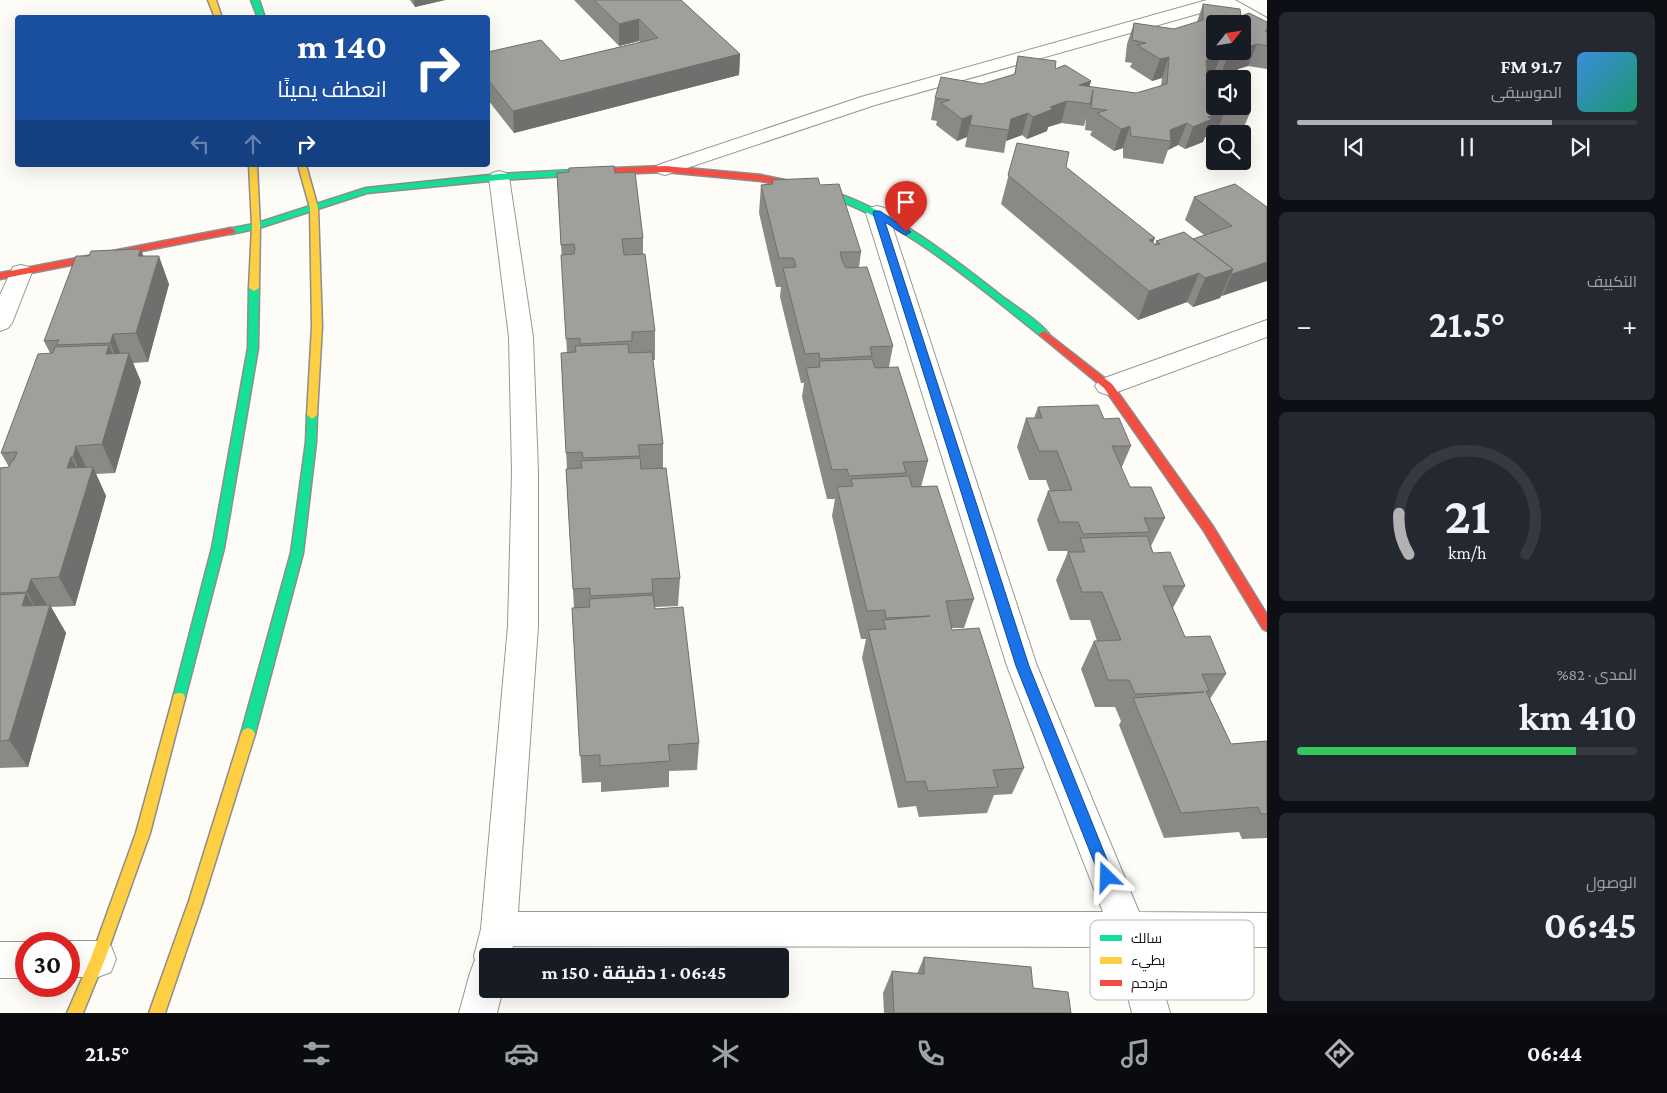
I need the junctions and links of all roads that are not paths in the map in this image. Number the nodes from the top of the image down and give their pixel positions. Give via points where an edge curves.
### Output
1 (212, 0) edge
2 (255, 0) edge
3 (1224, 0) edge
4 (218, 15) edge
5 (261, 15) edge
6 (1267, 26) edge
7 (253, 167) edge
8 (303, 167) edge
9 (665, 169) junction
10 (499, 177) junction
11 (314, 208) junction
12 (877, 213) junction
13 (256, 226) junction
14 (10, 274) edge
15 (0, 323) edge
16 (1267, 328) edge
17 (1108, 386) junction
18 (1267, 626) edge
19 (1124, 920) edge
20 (1254, 930) edge
21 (1267, 930) edge
22 (1090, 931) edge
23 (495, 943) edge
24 (83, 959) edge
25 (0, 960) edge
26 (15, 960) edge
27 (482, 998) edge
28 (1147, 1000) edge
29 (75, 1013) edge
30 (157, 1013) edge
31 (478, 1013) edge
32 (1151, 1013) edge

1 - 4 main road
2 - 5 main road
3 - 6 street
3 - 9 street via 868,101
7 - 13 main road
8 - 11 main road
9 - 10 main road
9 - 12 main road via 761,178 827,192
10 - 11 main road via 366,191
10 - 23 street via 521,338 525,472 523,626
11 - 13 main road
11 - 30 main road via 317,326 312,422 297,553 255,713
12 - 17 main road via 965,271
12 - 19 street via 1022,666
13 - 14 main road
13 - 24 main road via 253,348 218,548 143,833
14 - 15 street
16 - 17 street
17 - 18 main road via 1208,528
20 - 21 street
22 - 23 street
24 - 29 main road
25 - 26 street
27 - 31 street
28 - 32 street

